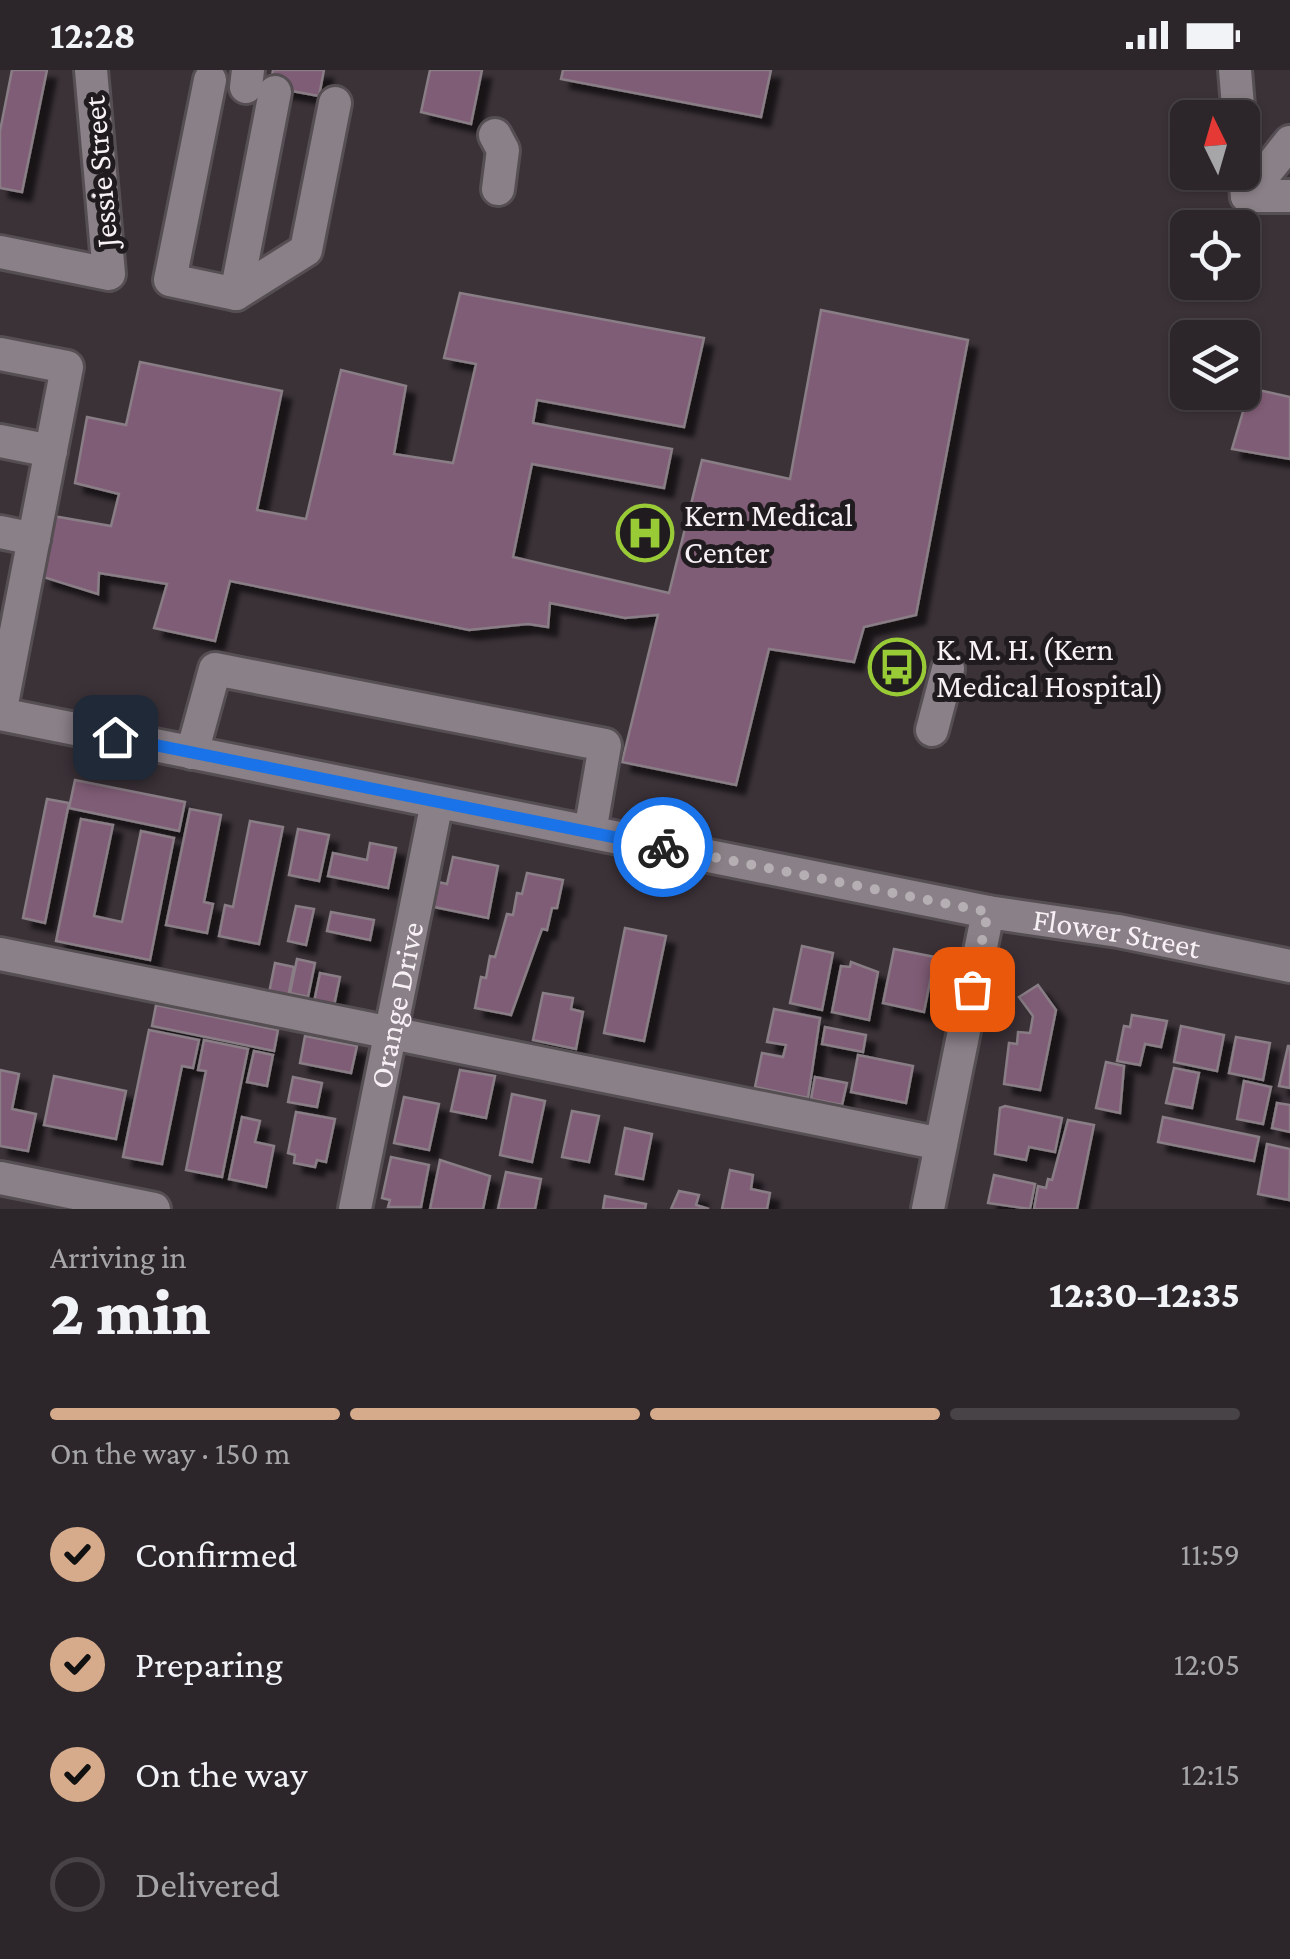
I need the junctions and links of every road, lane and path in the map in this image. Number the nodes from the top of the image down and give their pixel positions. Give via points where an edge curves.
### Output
1 (90, 70) edge
2 (1235, 70) edge
3 (210, 80) dead end
4 (256, 83) edge
5 (1238, 100) edge
6 (335, 103) dead end
7 (496, 135) dead end
8 (1290, 142) edge
9 (498, 188) dead end
10 (1246, 190) edge
11 (1247, 196) junction
12 (1290, 196) edge
13 (0, 252) edge
14 (236, 294) junction
15 (0, 354) edge
16 (0, 441) edge
17 (51, 451) junction
18 (0, 532) edge
19 (34, 538) junction
20 (10, 614) edge
21 (948, 669) dead end
22 (0, 714) edge
23 (932, 730) dead end
24 (192, 753) junction
25 (436, 802) junction
26 (590, 832) junction
27 (988, 912) junction
28 (0, 954) edge
29 (1290, 966) edge
30 (390, 1034) junction
31 (941, 1144) junction
32 (0, 1178) edge
33 (154, 1209) edge
34 (355, 1209) edge
35 (928, 1209) edge

1 - 13 street, Jessie Street via 109,274
2 - 5 street
3 - 14 street via 170,280
4 - 14 street
6 - 14 street via 306,250
7 - 9 street via 503,150
8 - 11 street
10 - 11 street
11 - 12 street
15 - 17 street via 67,367
16 - 17 street
17 - 19 street
18 - 19 street
19 - 20 street
20 - 22 street
21 - 23 street
22 - 24 street, Flower Street
24 - 25 street, Flower Street
24 - 26 street via 215,669 605,745
25 - 26 street, Flower Street
25 - 30 street, Orange Drive
26 - 27 street, Flower Street
27 - 29 street, Flower Street
27 - 31 street
28 - 30 street
30 - 31 street
30 - 34 street, Orange Drive
31 - 35 street
32 - 33 street

